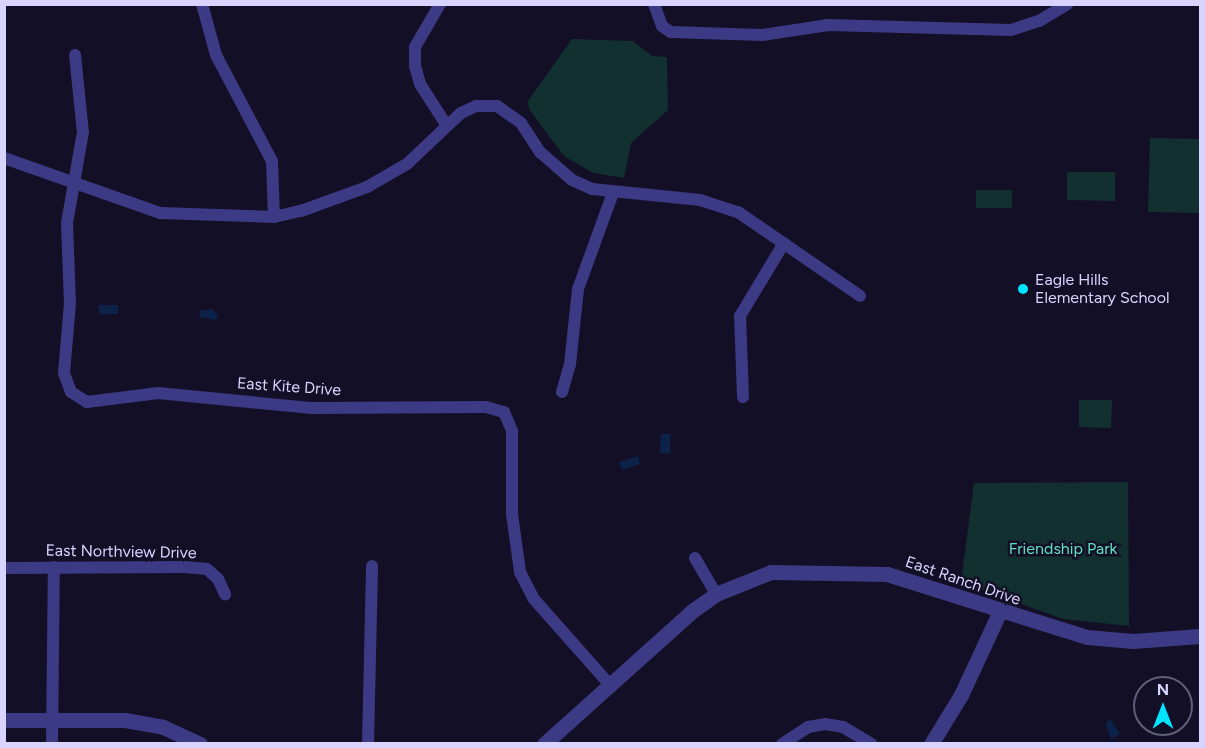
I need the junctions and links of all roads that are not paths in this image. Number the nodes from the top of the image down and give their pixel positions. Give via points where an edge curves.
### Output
1 (202, 4) edge
2 (440, 4) edge
3 (654, 4) edge
4 (1067, 4) edge
5 (75, 55) dead end
6 (447, 126) junction
7 (4, 158) edge
8 (76, 183) junction
9 (613, 193) junction
10 (274, 217) junction
11 (784, 243) junction
12 (860, 296) dead end
13 (562, 392) dead end
14 (743, 397) dead end
15 (695, 558) dead end
16 (372, 566) dead end
17 (54, 567) junction
18 (4, 568) edge
19 (225, 594) dead end
20 (716, 594) junction
21 (999, 613) junction
22 (1200, 636) edge
23 (610, 685) junction
24 (4, 720) edge
25 (53, 720) junction
26 (553, 741) edge
27 (52, 744) edge
28 (200, 744) edge
29 (368, 744) edge
30 (782, 744) edge
31 (871, 744) edge
32 (931, 744) edge

1 - 10 street via 216,55 272,161
2 - 6 street via 415,47 415,66 420,84
3 - 4 street via 662,26 671,32 692,35 762,35 828,25 1011,30 1039,21
5 - 8 street via 83,132
6 - 9 street via 476,106 497,106 512,114 552,165 572,180
6 - 10 street via 407,164 367,187
7 - 8 street
8 - 10 street via 160,213
8 - 23 street, East Kite Drive via 67,223 70,303 64,373 71,392 87,402 158,393 312,408 486,407 506,415 513,431 513,514 520,572 533,598
9 - 11 street via 684,198 719,205 754,221
9 - 13 street via 578,289 570,364
11 - 12 street
11 - 14 street via 740,316
15 - 20 street
16 - 29 street
17 - 18 street, East Northview Drive
17 - 19 street, East Northview Drive via 207,569 218,579
17 - 25 street
20 - 21 street, East Ranch Drive via 771,572 860,572 913,580
20 - 23 street, East Ranch Drive
21 - 22 street, East Ranch Drive via 1087,637 1133,641
21 - 32 street via 961,695
23 - 26 street, East Ranch Drive
24 - 25 street
25 - 27 street
25 - 28 street via 125,720 163,727
30 - 31 street via 808,727 825,724 843,727

